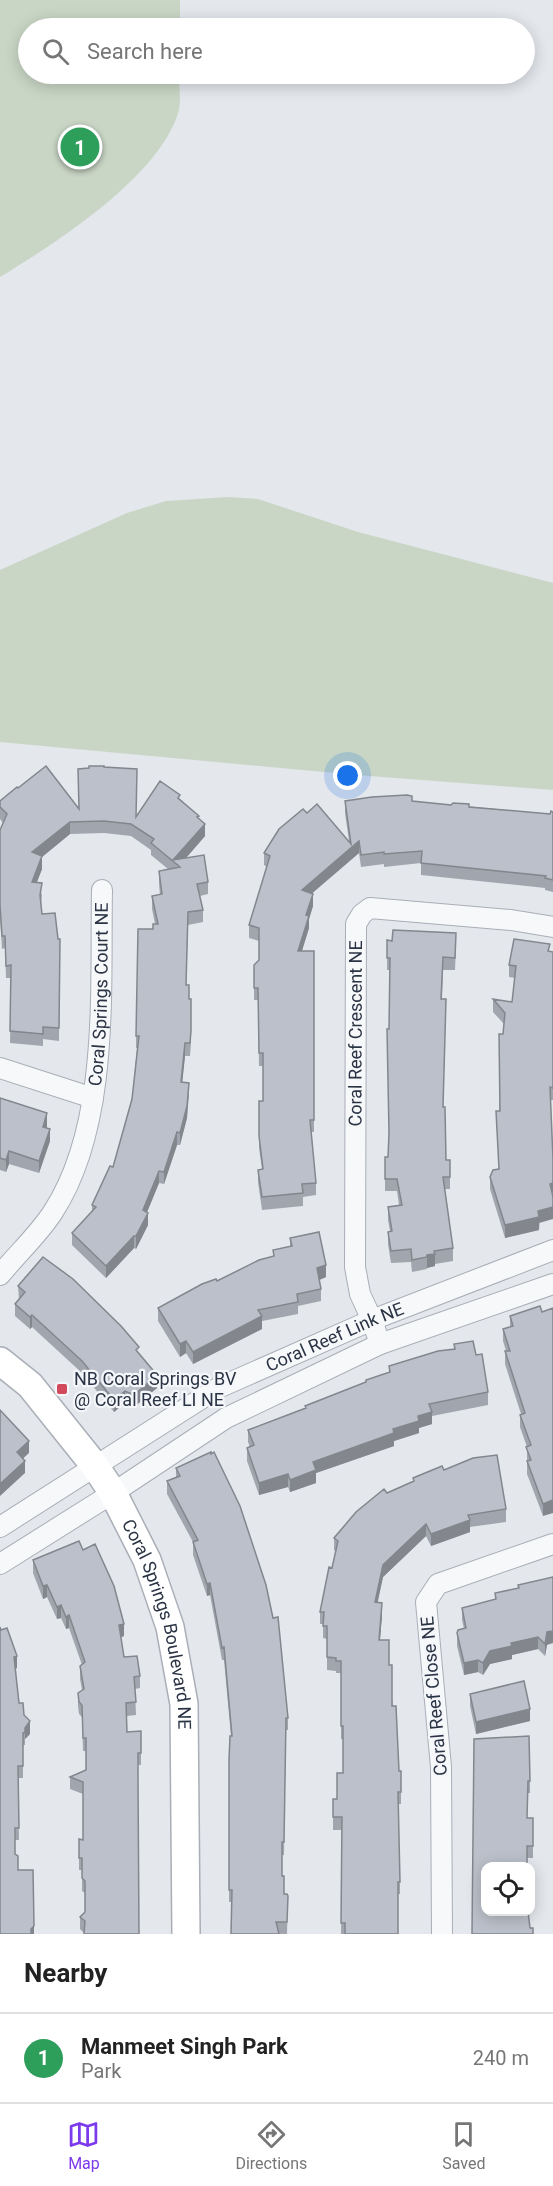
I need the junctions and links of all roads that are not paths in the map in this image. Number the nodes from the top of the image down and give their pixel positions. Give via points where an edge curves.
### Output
1 (102, 890) dead end
2 (553, 927) edge
3 (0, 1068) edge
4 (93, 1098) junction
5 (553, 1250) edge
6 (0, 1275) edge
7 (553, 1284) edge
8 (372, 1320) junction
9 (380, 1344) junction
10 (0, 1362) edge
11 (95, 1466) junction
12 (113, 1493) junction
13 (0, 1527) edge
14 (553, 1544) edge
15 (0, 1564) edge
16 (186, 1934) edge
17 (442, 1934) edge

1 - 4 street, Coral Springs Court NE via 99,1054
2 - 8 street, Coral Reef Crescent NE via 370,908 356,924 355,1267 360,1294
3 - 4 street, Coral Springs Court NE
4 - 6 street, Coral Springs Court NE via 85,1143 53,1212
5 - 8 street, Coral Reef Link NE
7 - 9 street, Coral Reef Link NE
8 - 9 street, Coral Reef Crescent NE
8 - 11 street, Coral Reef Link NE via 218,1388
9 - 12 street, Coral Reef Link NE via 226,1418
10 - 11 street, Coral Springs Boulevard NE via 30,1386
11 - 12 street, Coral Springs Boulevard NE
11 - 13 street, Coral Reef Link NE
12 - 15 street, Coral Reef Link NE
12 - 16 street, Coral Springs Boulevard NE via 147,1560 170,1627 184,1704
14 - 17 street, Coral Reef Close NE via 438,1584 426,1602 441,1767

